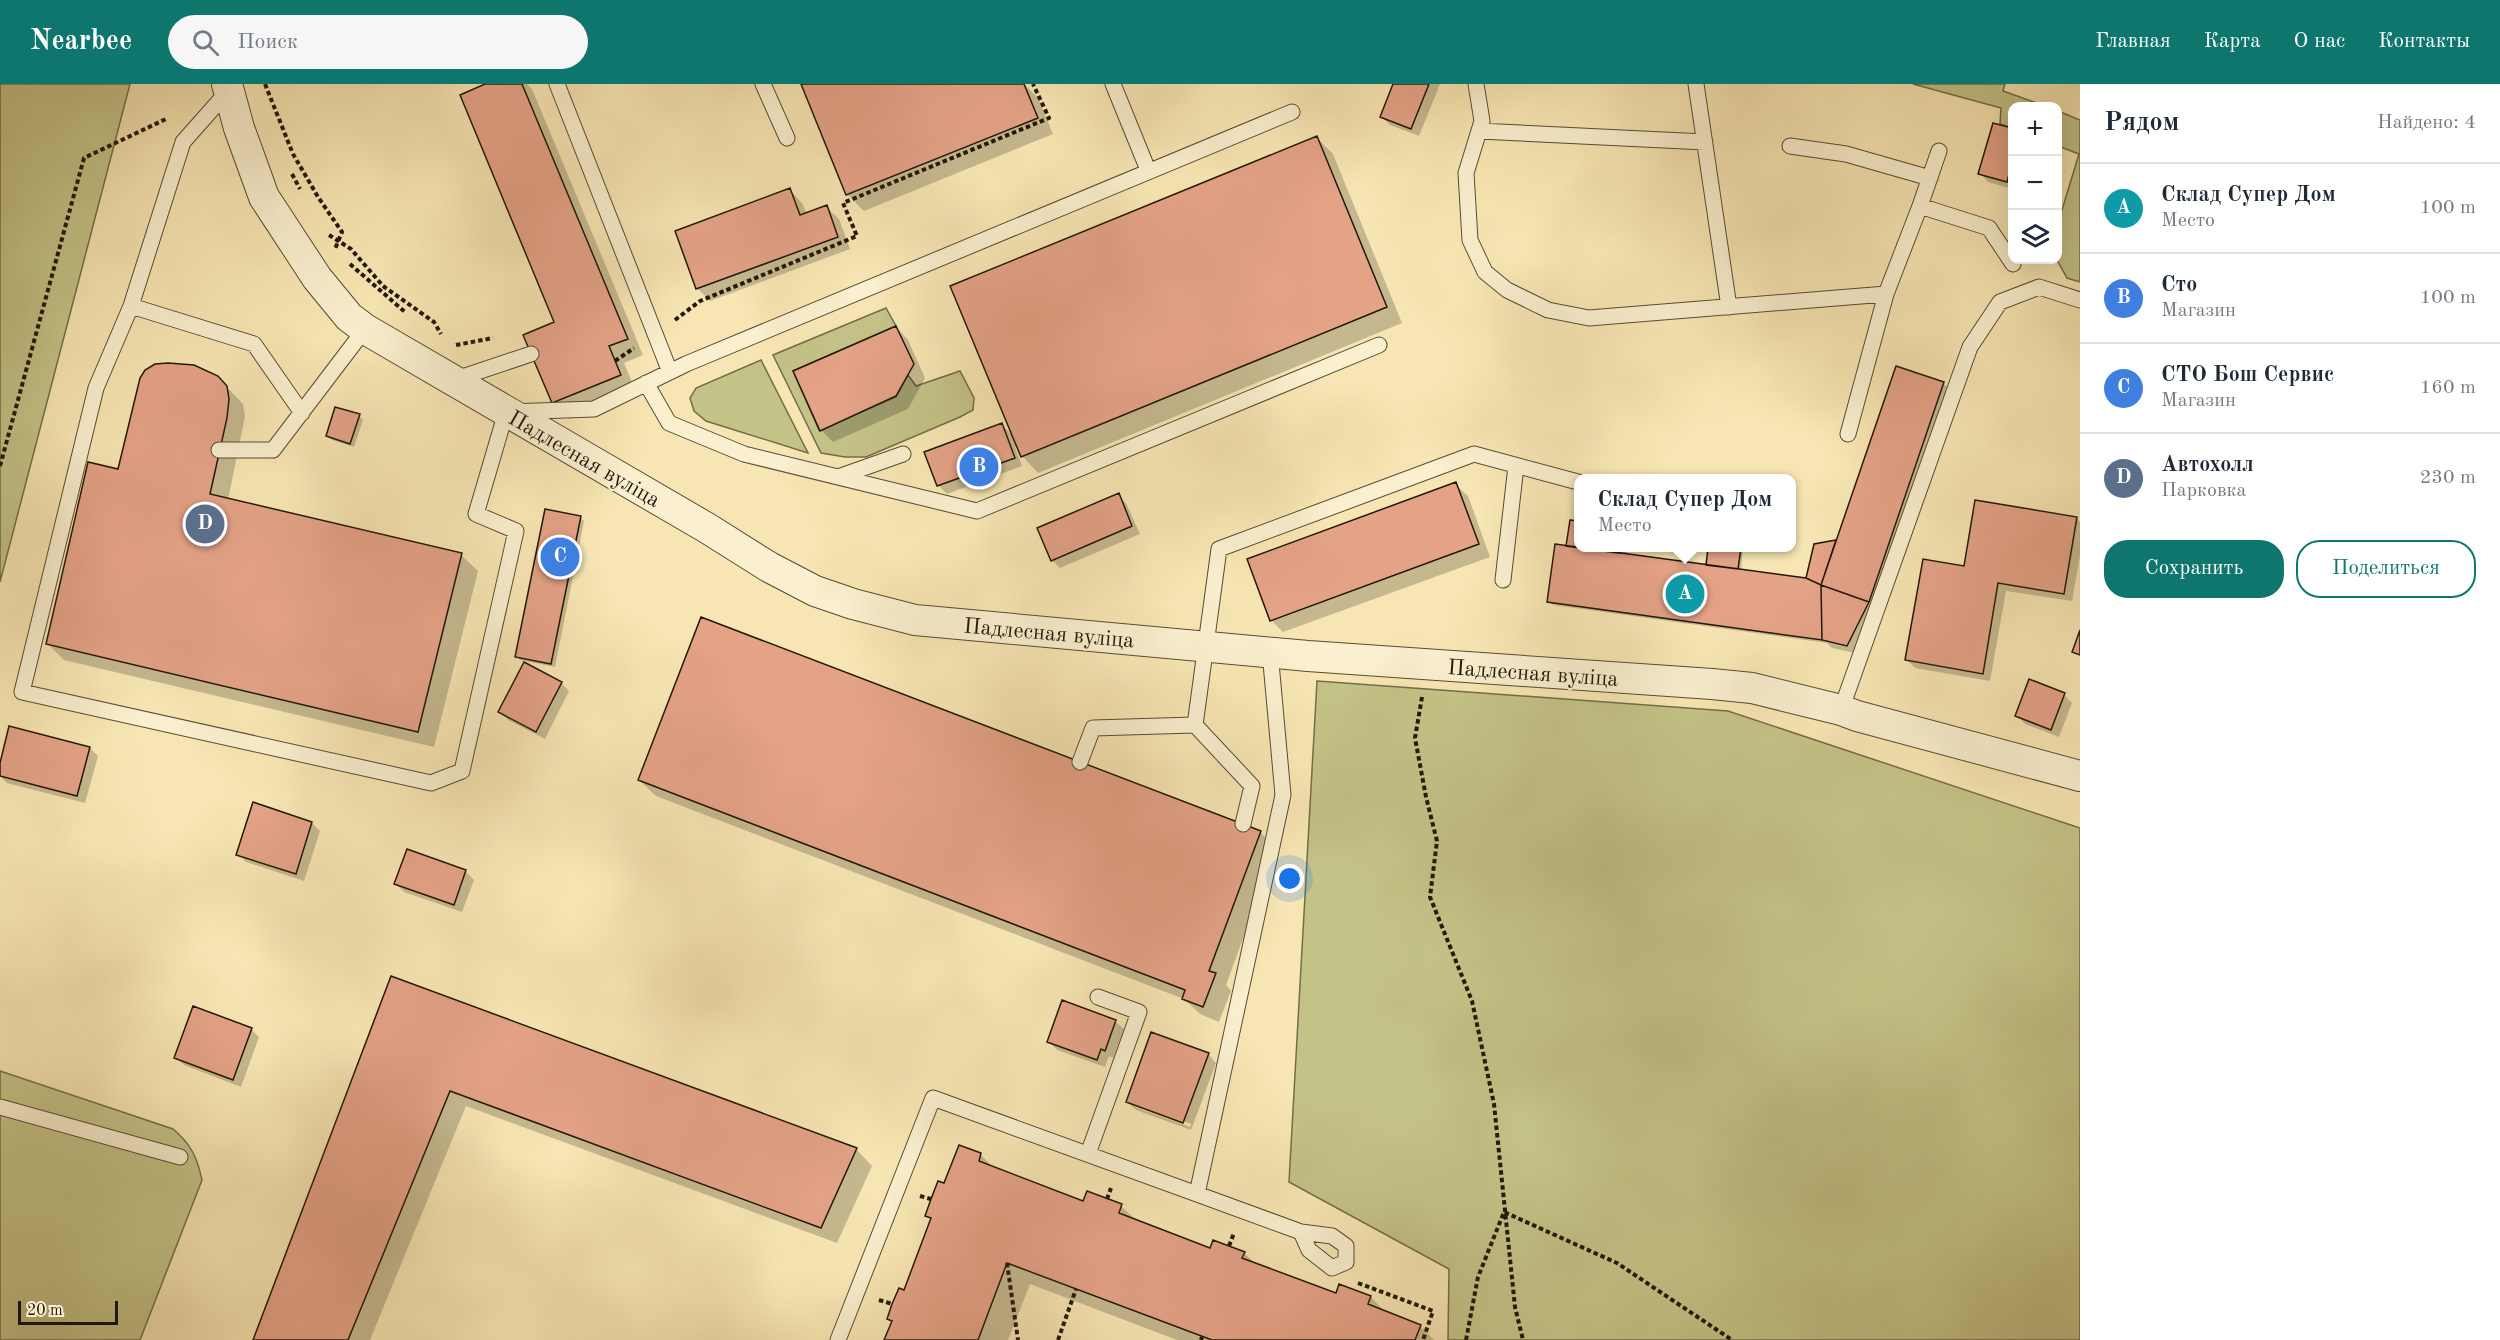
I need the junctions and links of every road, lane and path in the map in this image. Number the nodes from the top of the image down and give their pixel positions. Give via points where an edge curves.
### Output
1 (265, 84) edge
2 (557, 84) edge
3 (763, 84) edge
4 (1033, 84) edge
5 (1113, 84) edge
6 (1476, 84) edge
7 (1696, 84) edge
8 (228, 87) edge
9 (1292, 112) dead end
10 (177, 114) dead end
11 (1479, 130) junction
12 (787, 138) dead end
13 (1705, 142) junction
14 (1790, 146) dead end
15 (1939, 151) dead end
16 (1148, 171) junction
17 (1930, 178) junction
18 (1920, 206) junction
19 (2008, 256) edge
20 (1886, 294) junction
21 (2080, 300) edge
22 (131, 306) junction
23 (1729, 307) junction
24 (408, 315) dead end
25 (365, 329) junction
26 (432, 334) dead end
27 (655, 335) junction
28 (446, 342) dead end
29 (452, 345) dead end
30 (1379, 345) dead end
31 (531, 354) joint
32 (615, 361) dead end
33 (670, 372) junction
34 (453, 380) junction
35 (646, 383) junction
36 (506, 412) junction
37 (302, 413) junction
38 (1848, 434) dead end
39 (219, 450) dead end
40 (903, 454) dead end
41 (0, 466) edge
42 (1516, 466) junction
43 (838, 477) junction
44 (1574, 481) edge
45 (1503, 580) dead end
46 (1206, 647) junction
47 (1270, 652) junction
48 (1426, 664) junction
49 (1841, 710) junction
50 (1195, 725) junction
51 (1080, 762) dead end
52 (2080, 776) edge
53 (1243, 824) dead end
54 (1098, 997) dead end
55 (0, 1107) edge
56 (1088, 1154) junction
57 (180, 1157) dead end
58 (1197, 1194) junction
59 (917, 1195) dead end
60 (931, 1199) dead end
61 (1504, 1212) junction
62 (1301, 1232) dead end
63 (1007, 1263) dead end
64 (1348, 1280) dead end
65 (1358, 1283) junction
66 (1076, 1289) dead end
67 (1358, 1291) dead end
68 (876, 1299) dead end
69 (892, 1304) dead end
70 (838, 1340) edge
71 (1018, 1340) edge
72 (1058, 1340) edge
73 (1423, 1340) edge
74 (1466, 1340) edge
75 (1523, 1340) edge
76 (1732, 1340) edge

1 - 24 path via 293,154 342,232 334,250
2 - 27 lane
3 - 12 lane
4 - 27 path via 1048,118 843,202 857,236 700,301
5 - 16 lane
6 - 11 lane via 1482,121
7 - 13 lane
8 - 22 lane via 183,142
8 - 25 street, Падлесная вуліца via 264,197 317,278 349,317
9 - 16 lane
10 - 41 path via 84,158
11 - 13 lane
11 - 23 lane via 1466,173 1470,240 1485,272 1508,290 1548,310 1589,318
13 - 23 lane
14 - 17 lane via 1846,154
15 - 17 lane
16 - 33 lane
17 - 18 lane
18 - 19 lane via 1989,228
18 - 20 lane
20 - 23 lane
20 - 38 lane
21 - 49 lane via 2039,287 2000,302 1970,347
22 - 36 lane via 96,387 22,692 431,783 462,771 516,531 476,514
22 - 37 lane via 254,344
25 - 34 street, Падлесная вуліца
25 - 37 lane
26 - 28 path
27 - 32 path
27 - 33 lane
29 - 31 path via 503,336
30 - 43 lane via 977,511
31 - 34 lane
33 - 35 lane
34 - 36 street, Падлесная вуліца
35 - 36 lane via 594,409
35 - 43 lane via 669,423 744,454
36 - 46 street, Падлесная вуліца via 769,567 843,601 915,620
37 - 39 lane via 273,450
40 - 43 lane
42 - 44 lane
42 - 45 lane
42 - 46 lane via 1474,454 1219,549
46 - 47 street, Падлесная вуліца
46 - 50 lane
47 - 48 street, Падлесная вуліца
47 - 58 lane via 1283,795
48 - 49 street, Падлесная вуліца via 1752,688
48 - 61 path via 1415,738 1437,841 1430,897 1472,1001 1494,1104
49 - 52 street, Падлесная вуліца
50 - 51 lane via 1093,728
50 - 53 lane via 1252,786
54 - 56 lane via 1139,1012
55 - 57 lane
56 - 58 lane
56 - 70 lane via 933,1098
58 - 62 lane
59 - 60 path
61 - 74 path via 1478,1277
61 - 75 path via 1515,1307
61 - 76 path via 1617,1263
63 - 71 path
64 - 65 path
65 - 67 path
65 - 73 path via 1433,1311
66 - 72 path
68 - 69 path

